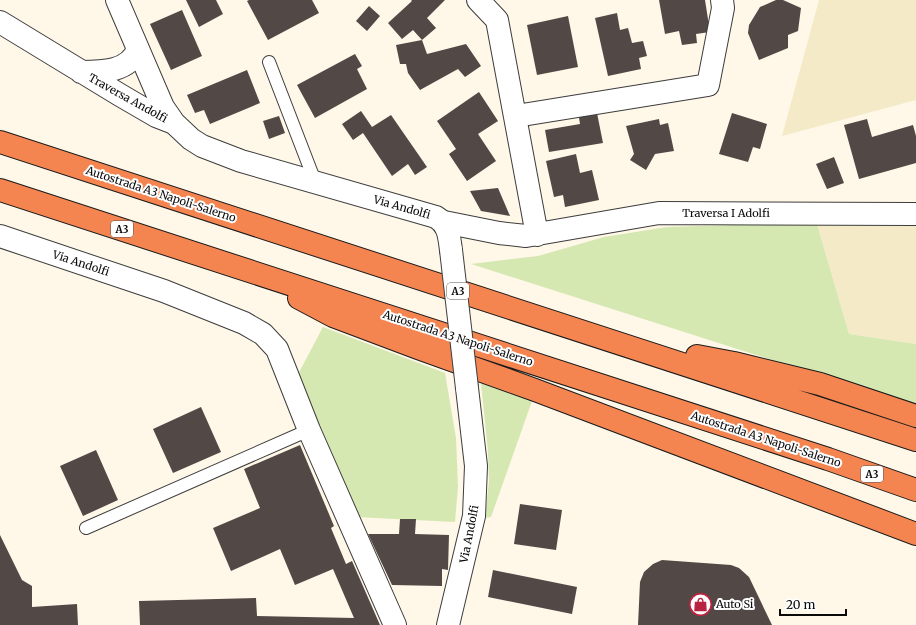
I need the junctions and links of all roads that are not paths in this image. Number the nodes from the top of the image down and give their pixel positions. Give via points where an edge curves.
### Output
1 (117, 0) edge
2 (478, 0) edge
3 (722, 0) edge
4 (0, 22) edge
5 (138, 49) junction
6 (269, 62) dead end
7 (81, 72) junction
8 (516, 116) junction
9 (174, 123) junction
10 (0, 142) edge
11 (316, 184) junction
12 (0, 190) edge
13 (916, 214) edge
14 (444, 222) junction
15 (537, 235) junction
16 (0, 236) edge
17 (243, 269) junction
18 (612, 340) junction
19 (916, 416) edge
20 (310, 430) junction
21 (916, 440) edge
22 (916, 490) edge
23 (86, 528) dead end
24 (916, 534) edge
25 (395, 625) edge
26 (448, 625) edge

1 - 5 street, Via Andolfi
2 - 8 street via 497,20
3 - 8 street via 723,8 708,85
4 - 7 street, Traversa Andolfi
5 - 7 street, Traversa Andolfi via 135,57 124,66 104,71
5 - 9 street, Via Andolfi via 163,107
6 - 11 lane
7 - 9 street, Traversa Andolfi via 156,116
8 - 15 street
9 - 11 street, Via Andolfi via 191,139 215,152
10 - 18 highway, Autostrada A3 Napoli-Salerno / A3
11 - 14 street, Via Andolfi via 400,206
12 - 17 highway, Autostrada A3 Napoli-Salerno / A3
13 - 15 street, Traversa I Adolfi via 659,213
14 - 15 street, Traversa I Adolfi via 515,235
14 - 26 street, Via Andolfi, bridge via 451,250 476,466 474,516
16 - 20 street, Via Andolfi via 164,291 244,322 263,334 277,349
17 - 22 highway, Autostrada A3 Napoli-Salerno / A3
17 - 24 highway via 334,316
18 - 19 highway via 734,363 813,383
18 - 21 highway, Autostrada A3 Napoli-Salerno / A3
20 - 23 lane
20 - 25 street, Via Andolfi

